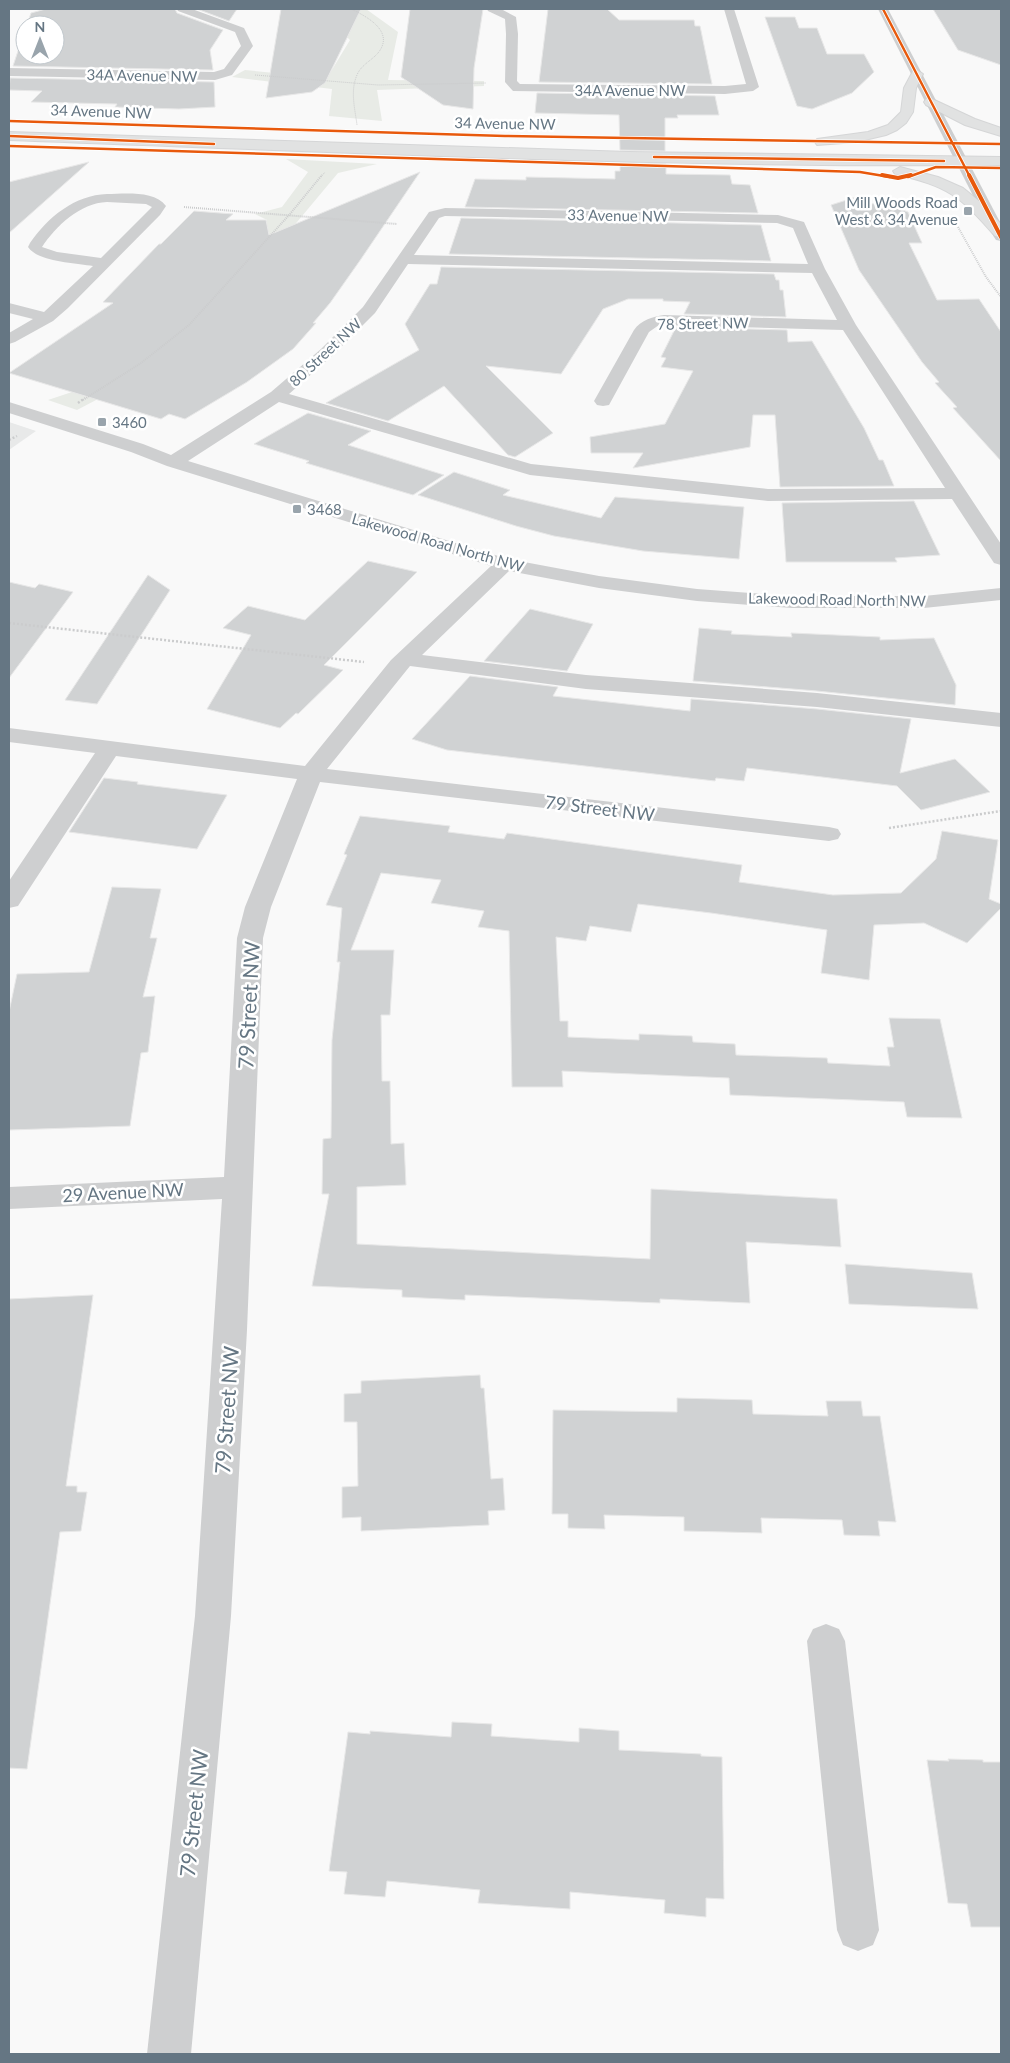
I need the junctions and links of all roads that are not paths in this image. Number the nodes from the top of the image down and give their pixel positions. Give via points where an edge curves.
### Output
1 (182, 9) edge
2 (492, 9) edge
3 (730, 9) edge
4 (883, 9) edge
5 (9, 72) edge
6 (917, 74) junction
7 (930, 102) junction
8 (9, 121) edge
9 (1001, 132) edge
10 (9, 136) edge
11 (822, 142) junction
12 (954, 144) junction
13 (1001, 144) edge
14 (1001, 153) edge
15 (583, 155) junction
16 (791, 160) junction
17 (963, 161) junction
18 (1001, 161) edge
19 (445, 212) joint
20 (1001, 233) edge
21 (403, 259) junction
22 (104, 263) junction
23 (817, 269) junction
24 (9, 308) edge
25 (47, 318) junction
26 (848, 325) junction
27 (9, 339) edge
28 (277, 396) junction
29 (602, 401) dead end
30 (9, 407) edge
31 (174, 462) junction
32 (957, 493) junction
33 (1001, 559) edge
34 (505, 564) junction
35 (1001, 594) edge
36 (405, 659) junction
37 (1001, 720) edge
38 (9, 735) edge
39 (110, 747) junction
40 (311, 774) junction
41 (829, 834) dead end
42 (9, 900) edge
43 (238, 1187) junction
44 (9, 1198) edge
45 (826, 1641) dead end
46 (858, 1930) dead end
47 (169, 2054) edge

1 - 5 street, 34A Avenue NW via 240,30 247,46 228,72 216,76
2 - 3 street, 34A Avenue NW via 510,17 511,82 517,88 753,87
4 - 6 street
6 - 7 street
6 - 11 main road via 910,89 907,111 894,125 869,136
7 - 9 main road via 970,122
7 - 12 street
8 - 11 main road, 34 Avenue NW
10 - 15 main road, 34 Avenue NW
11 - 12 main road, 34 Avenue NW
12 - 13 main road, 34 Avenue NW
12 - 15 main road via 948,150 936,151
12 - 17 street
14 - 17 main road
15 - 16 main road, 34 Avenue NW
16 - 17 main road, 34 Avenue NW
16 - 20 main road via 916,173 966,196
17 - 18 main road, 34 Avenue NW
17 - 20 street
19 - 21 street, 80 Street NW via 434,216
19 - 23 street, 33 Avenue NW via 778,219 799,225
21 - 23 street
21 - 28 street, 80 Street NW via 369,310
22 - 22 street via 155,212 159,206 157,203 108,198 82,202 35,247 55,256
22 - 25 street
23 - 26 street
24 - 25 street
25 - 27 street
26 - 29 street, 78 Street NW via 654,322 642,330
26 - 32 street
28 - 31 street, 80 Street NW
28 - 32 street via 530,469 768,495
30 - 31 street, Lakewood Road North NW
31 - 34 street, Lakewood Road North NW
32 - 33 street
34 - 35 street, Lakewood Road North NW via 599,582 698,595 792,602 924,602
34 - 36 street, 79 Street NW
36 - 37 street via 586,682 817,700
36 - 40 street, 79 Street NW
38 - 39 street, 79 Street NW
39 - 40 street, 79 Street NW
39 - 42 street
40 - 41 street, 79 Street NW
40 - 43 street, 79 Street NW via 258,907 250,938
43 - 44 street, 29 Avenue NW
43 - 47 street, 79 Street NW via 213,1616
45 - 46 street

